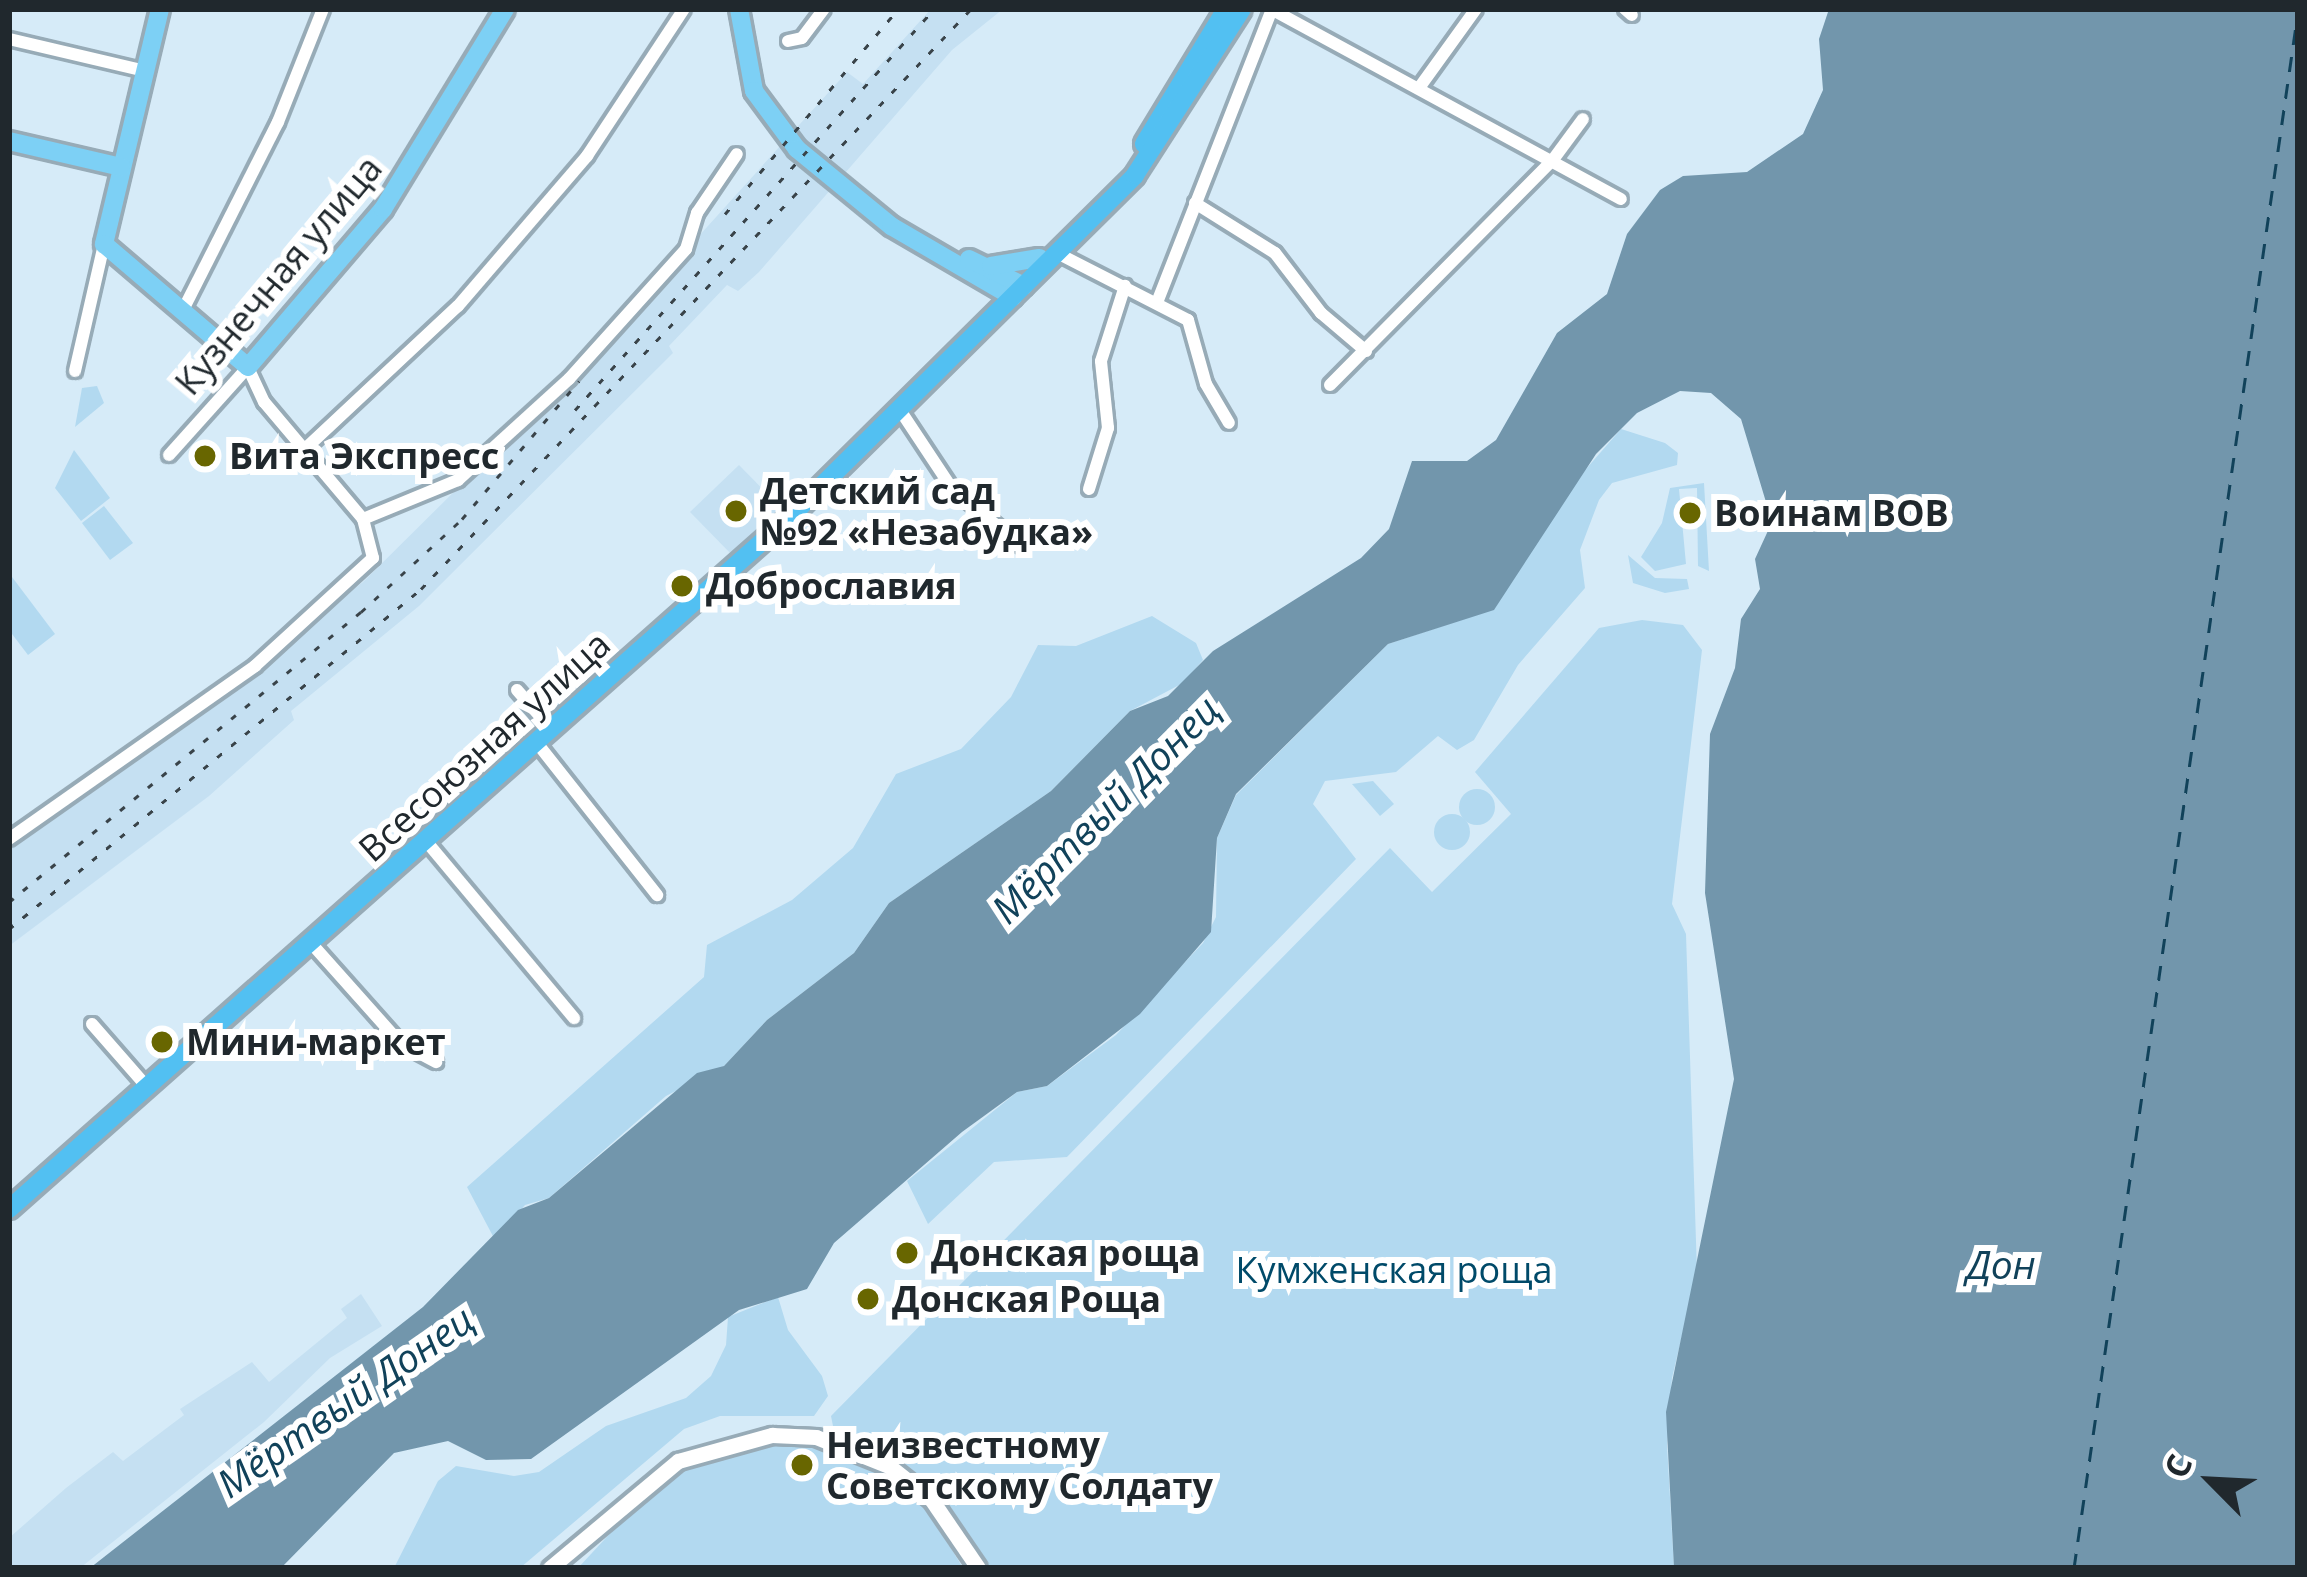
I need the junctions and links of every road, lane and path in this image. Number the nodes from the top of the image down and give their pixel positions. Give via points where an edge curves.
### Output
1 (160, 9) edge
2 (323, 9) edge
3 (505, 9) edge
4 (684, 9) edge
5 (739, 9) edge
6 (750, 9) edge
7 (824, 9) edge
8 (1226, 9) edge
9 (1242, 9) edge
10 (1272, 9) edge
11 (1476, 9) edge
12 (9, 39) edge
13 (788, 41) dead end
14 (145, 71) junction
15 (1420, 88) junction
16 (1583, 119) dead end
17 (9, 141) edge
18 (736, 154) dead end
19 (1552, 161) junction
20 (121, 167) junction
21 (1621, 199) dead end
22 (1196, 203) junction
23 (104, 244) junction
24 (1049, 256) junction
25 (976, 269) junction
26 (1125, 286) junction
27 (1014, 289) junction
28 (1158, 300) junction
29 (184, 308) junction
30 (989, 316) junction
31 (1366, 351) junction
32 (248, 368) junction
33 (74, 371) dead end
34 (1330, 385) dead end
35 (898, 407) junction
36 (1229, 423) dead end
37 (305, 449) junction
38 (169, 455) dead end
39 (1089, 489) dead end
40 (363, 519) junction
41 (1021, 547) dead end
42 (517, 690) dead end
43 (544, 736) junction
44 (9, 839) edge
45 (426, 841) junction
46 (656, 895) dead end
47 (311, 943) junction
48 (574, 1018) dead end
49 (92, 1024) dead end
50 (436, 1062) dead end
51 (148, 1088) junction
52 (9, 1210) edge
53 (550, 1568) edge
54 (979, 1568) edge

1 - 14 main road
2 - 29 street via 278,122
3 - 32 main road, Кузнечная улица via 383,209
4 - 37 street via 544,206 458,306
5 - 25 main road via 754,91 796,148 891,226
6 - 25 main road via 765,86 803,141 876,203
7 - 13 street via 802,38
8 - 24 highway, Всесоюзная улица via 1135,157
9 - 24 highway, Всесоюзная улица via 1174,123
10 - 15 street
10 - 22 street
11 - 15 street
12 - 14 street
14 - 20 main road
15 - 19 street
16 - 19 street
17 - 20 main road
18 - 40 street via 697,213 686,249 568,379 458,480
19 - 21 street
19 - 31 street via 1440,266
20 - 23 main road
22 - 28 street
22 - 31 street via 1275,253 1322,313
23 - 29 main road
23 - 33 street
24 - 25 main road
24 - 26 street
24 - 27 highway, Всесоюзная улица
25 - 27 main road
25 - 30 main road
26 - 28 street
26 - 39 street via 1102,362 1108,428
27 - 30 highway, Всесоюзная улица
28 - 36 street via 1188,320 1206,384
29 - 32 main road
30 - 35 highway, Всесоюзная улица
31 - 34 street
32 - 37 street via 264,402
32 - 38 street, Кузнечная улица
35 - 41 street via 951,487
35 - 43 highway, Всесоюзная улица via 791,516
37 - 40 street
40 - 44 street via 374,550 368,566 255,666
42 - 43 street
43 - 45 highway, Всесоюзная улица
43 - 46 street
45 - 47 highway, Всесоюзная улица
45 - 48 street
47 - 50 street via 400,1042
47 - 51 highway, Всесоюзная улица
49 - 51 street
51 - 52 highway, Всесоюзная улица
53 - 54 street via 678,1461 772,1435 816,1437 889,1466 931,1499

